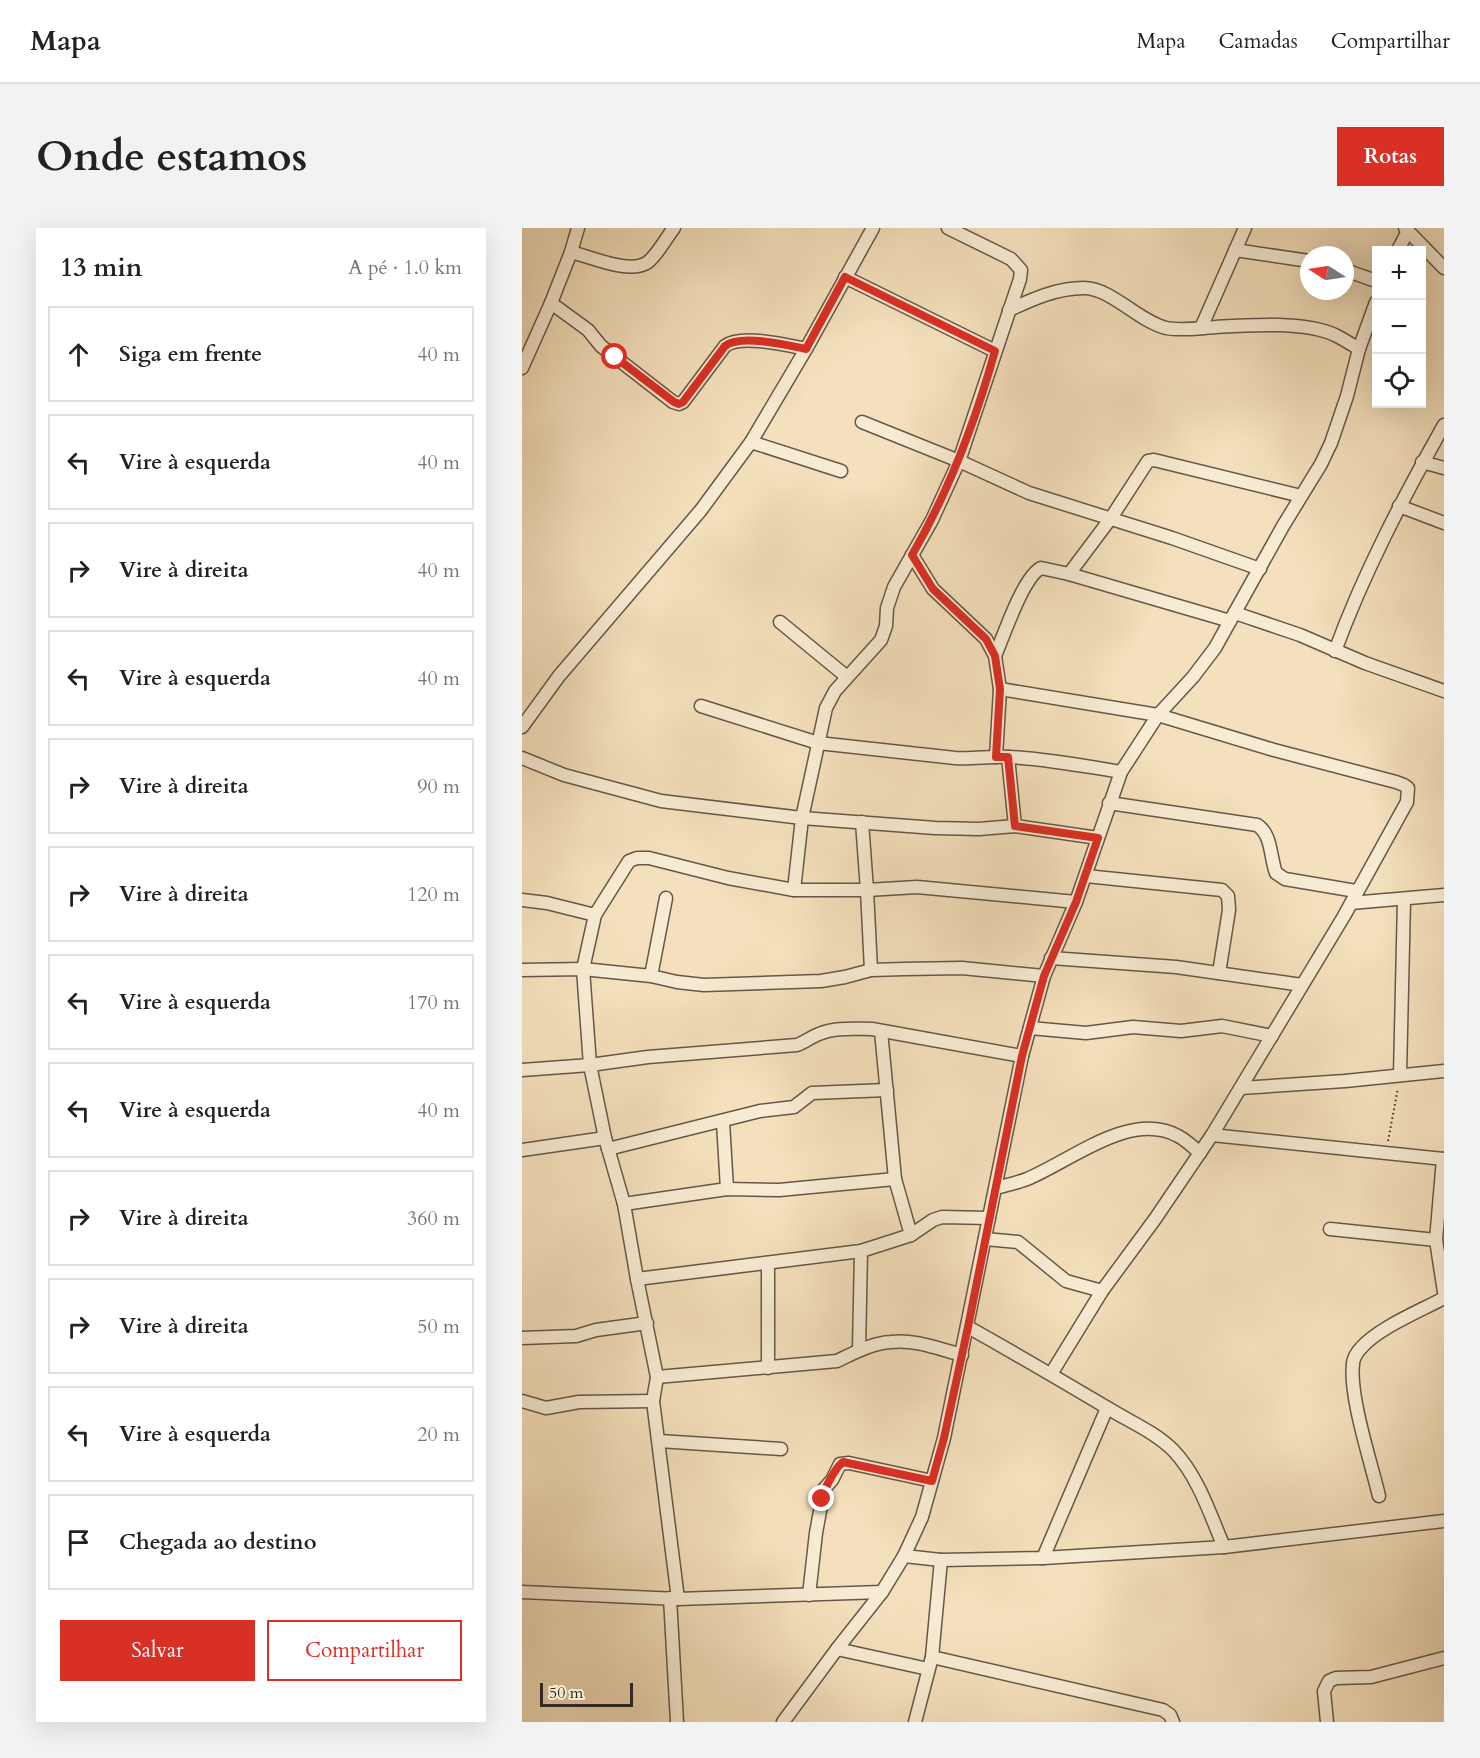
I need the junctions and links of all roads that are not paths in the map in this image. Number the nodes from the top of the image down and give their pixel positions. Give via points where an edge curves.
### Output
1 (578, 228) edge
2 (674, 228) edge
3 (873, 228) edge
4 (948, 228) edge
5 (1245, 228) edge
6 (1406, 229) edge
7 (1400, 246) edge
8 (1235, 250) junction
9 (571, 252) junction
10 (1300, 260) edge
11 (1444, 268) edge
12 (1354, 273) edge
13 (845, 277) junction
14 (1372, 279) edge
15 (551, 303) junction
16 (1009, 310) junction
17 (1372, 315) edge
18 (1201, 328) junction
19 (806, 349) junction
20 (1359, 349) junction
21 (995, 351) junction
22 (522, 368) edge
23 (862, 422) dead end
24 (1444, 425) edge
25 (751, 442) junction
26 (959, 461) junction
27 (1422, 462) junction
28 (1444, 468) edge
29 (841, 471) dead end
30 (1301, 496) junction
31 (1400, 506) junction
32 (1111, 519) junction
33 (1444, 523) edge
34 (912, 555) junction
35 (1260, 569) junction
36 (1069, 574) junction
37 (1232, 617) junction
38 (780, 622) dead end
39 (1335, 651) junction
40 (995, 656) junction
41 (847, 677) junction
42 (1000, 689) junction
43 (1444, 691) edge
44 (701, 706) dead end
45 (1158, 716) junction
46 (522, 727) edge
47 (818, 744) junction
48 (1002, 757) junction
49 (522, 758) edge
50 (1121, 772) junction
51 (1109, 803) junction
52 (802, 818) junction
53 (862, 822) junction
54 (1015, 826) junction
55 (1098, 838) junction
56 (1086, 876) junction
57 (794, 890) junction
58 (867, 890) junction
59 (1356, 891) junction
60 (1444, 896) edge
61 (666, 898) dead end
62 (522, 900) edge
63 (1404, 900) junction
64 (1076, 902) junction
65 (1351, 903) junction
66 (595, 915) junction
67 (1051, 958) junction
68 (582, 969) junction
69 (522, 970) edge
70 (871, 970) junction
71 (1219, 973) junction
72 (651, 976) junction
73 (1044, 976) junction
74 (1302, 985) junction
75 (1030, 1028) junction
76 (881, 1031) junction
77 (1272, 1036) junction
78 (1022, 1056) junction
79 (590, 1065) junction
80 (522, 1070) edge
81 (1444, 1071) edge
82 (1400, 1075) junction
83 (1241, 1088) junction
84 (887, 1090) junction
85 (723, 1122) junction
86 (1212, 1135) junction
87 (607, 1144) junction
88 (522, 1150) edge
89 (1200, 1153) junction
90 (1444, 1159) edge
91 (895, 1179) junction
92 (996, 1188) junction
93 (727, 1189) junction
94 (624, 1204) junction
95 (990, 1218) junction
96 (1330, 1229) dead end
97 (911, 1235) junction
98 (985, 1239) junction
99 (1437, 1240) junction
100 (861, 1251) junction
101 (768, 1263) junction
102 (637, 1279) junction
103 (1102, 1291) junction
104 (1444, 1292) edge
105 (1444, 1298) edge
106 (647, 1323) junction
107 (968, 1327) junction
108 (522, 1338) edge
109 (859, 1350) junction
110 (962, 1355) junction
111 (768, 1368) junction
112 (1051, 1374) junction
113 (657, 1377) junction
114 (522, 1401) edge
115 (653, 1401) junction
116 (1107, 1408) junction
117 (659, 1441) junction
118 (781, 1449) dead end
119 (932, 1481) junction
120 (1379, 1496) dead end
121 (1444, 1521) edge
122 (1224, 1547) junction
123 (904, 1556) junction
124 (1043, 1558) junction
125 (941, 1560) junction
126 (522, 1592) edge
127 (882, 1592) junction
128 (809, 1595) junction
129 (674, 1598) junction
130 (837, 1649) junction
131 (1444, 1658) edge
132 (930, 1663) junction
133 (677, 1722) edge
134 (783, 1722) edge
135 (915, 1722) edge
136 (1173, 1722) edge
137 (1327, 1722) edge

1 - 9 street
2 - 9 street via 649,261 633,268
3 - 13 street
4 - 16 street via 1018,264 1020,279
5 - 8 street
6 - 7 street
6 - 11 street
8 - 10 street
8 - 18 street
9 - 15 street
12 - 14 street
13 - 19 street
13 - 21 street
15 - 19 street via 679,404 731,341
15 - 22 street
16 - 18 street via 1056,291 1085,288 1097,290 1151,323 1168,328
16 - 21 street
17 - 20 street
18 - 20 street via 1267,324 1317,329
19 - 25 street
20 - 30 street via 1332,442
21 - 26 street
23 - 26 street
24 - 27 street
25 - 29 street
25 - 46 street via 701,510 559,676
26 - 32 street via 1029,493
26 - 34 street
27 - 28 street
27 - 31 street
30 - 32 street via 1154,460 1148,461
30 - 35 street
31 - 33 street
31 - 39 street
32 - 35 street
32 - 36 street
34 - 40 street via 933,589 986,639
34 - 41 street via 894,586 881,640
35 - 37 street
36 - 37 street
36 - 40 street via 1051,568 1035,571
37 - 39 street via 1300,635
37 - 45 street via 1209,655
38 - 41 street
39 - 43 street
40 - 42 street
41 - 47 street via 826,708
42 - 45 street
42 - 48 street
44 - 47 street
45 - 50 street
45 - 59 street via 1408,788 1407,802
47 - 48 street via 955,758
47 - 52 street
48 - 50 street via 1052,760
48 - 54 street
49 - 52 street via 564,775 661,801
50 - 51 street
51 - 55 street
51 - 59 street via 1257,825 1267,835 1276,873 1285,879
52 - 53 street
52 - 57 street
53 - 54 street via 979,829
53 - 58 street
54 - 55 street
55 - 56 street
56 - 64 street
56 - 71 street via 1222,890 1228,897 1229,910
57 - 58 street
57 - 66 street via 637,858 622,870
58 - 64 street via 917,887
58 - 70 street
59 - 65 street
60 - 63 street
61 - 72 street
62 - 66 street
63 - 65 street
63 - 82 street
64 - 67 street
65 - 74 street
66 - 68 street
67 - 71 street
67 - 73 street
68 - 69 street
68 - 72 street
68 - 79 street
70 - 72 street via 821,981 746,985 704,985
70 - 73 street via 962,968
71 - 74 street
73 - 75 street
74 - 77 street
75 - 77 street via 1086,1033 1133,1027 1181,1031 1222,1026
75 - 78 street
76 - 78 street
76 - 79 street via 830,1031 797,1045
76 - 84 street
77 - 83 street
78 - 92 street
79 - 80 street
79 - 87 street
81 - 82 street
82 - 83 street
83 - 86 street
84 - 85 street via 812,1093 794,1107 760,1111
84 - 91 street
85 - 87 street
85 - 93 street
86 - 89 street
86 - 90 street
87 - 88 street
87 - 94 street
89 - 92 street via 1177,1136 1133,1129 1101,1140 1026,1180
89 - 103 street
90 - 99 street
91 - 93 street via 779,1190
91 - 97 street
92 - 95 street
93 - 94 street
94 - 102 street
95 - 97 street via 942,1216
95 - 98 street
96 - 99 street
97 - 100 street
98 - 103 street via 1018,1242 1066,1281
98 - 107 street
99 - 104 street
100 - 101 street
100 - 109 street
101 - 102 street
101 - 111 street
102 - 106 street
103 - 112 street
105 - 120 street via 1376,1334 1353,1361 1356,1402
106 - 108 street via 576,1336
106 - 113 street
107 - 110 street
107 - 112 street
109 - 110 street via 906,1341
109 - 111 street via 837,1361
110 - 119 street
111 - 113 street
112 - 116 street
113 - 115 street
114 - 115 street via 546,1408 579,1402
115 - 117 street
116 - 122 street via 1172,1449 1196,1483
116 - 124 street
117 - 118 street
117 - 129 street
119 - 123 street via 922,1517
119 - 128 street via 849,1462 840,1464 824,1489
121 - 122 street
122 - 124 street
123 - 125 street
123 - 127 street
124 - 125 street
125 - 132 street
126 - 129 street
127 - 128 street
127 - 130 street
128 - 129 street
129 - 133 street
130 - 132 street
130 - 134 street
131 - 137 street via 1379,1675 1329,1681 1324,1691
132 - 135 street
132 - 136 street via 1163,1710

